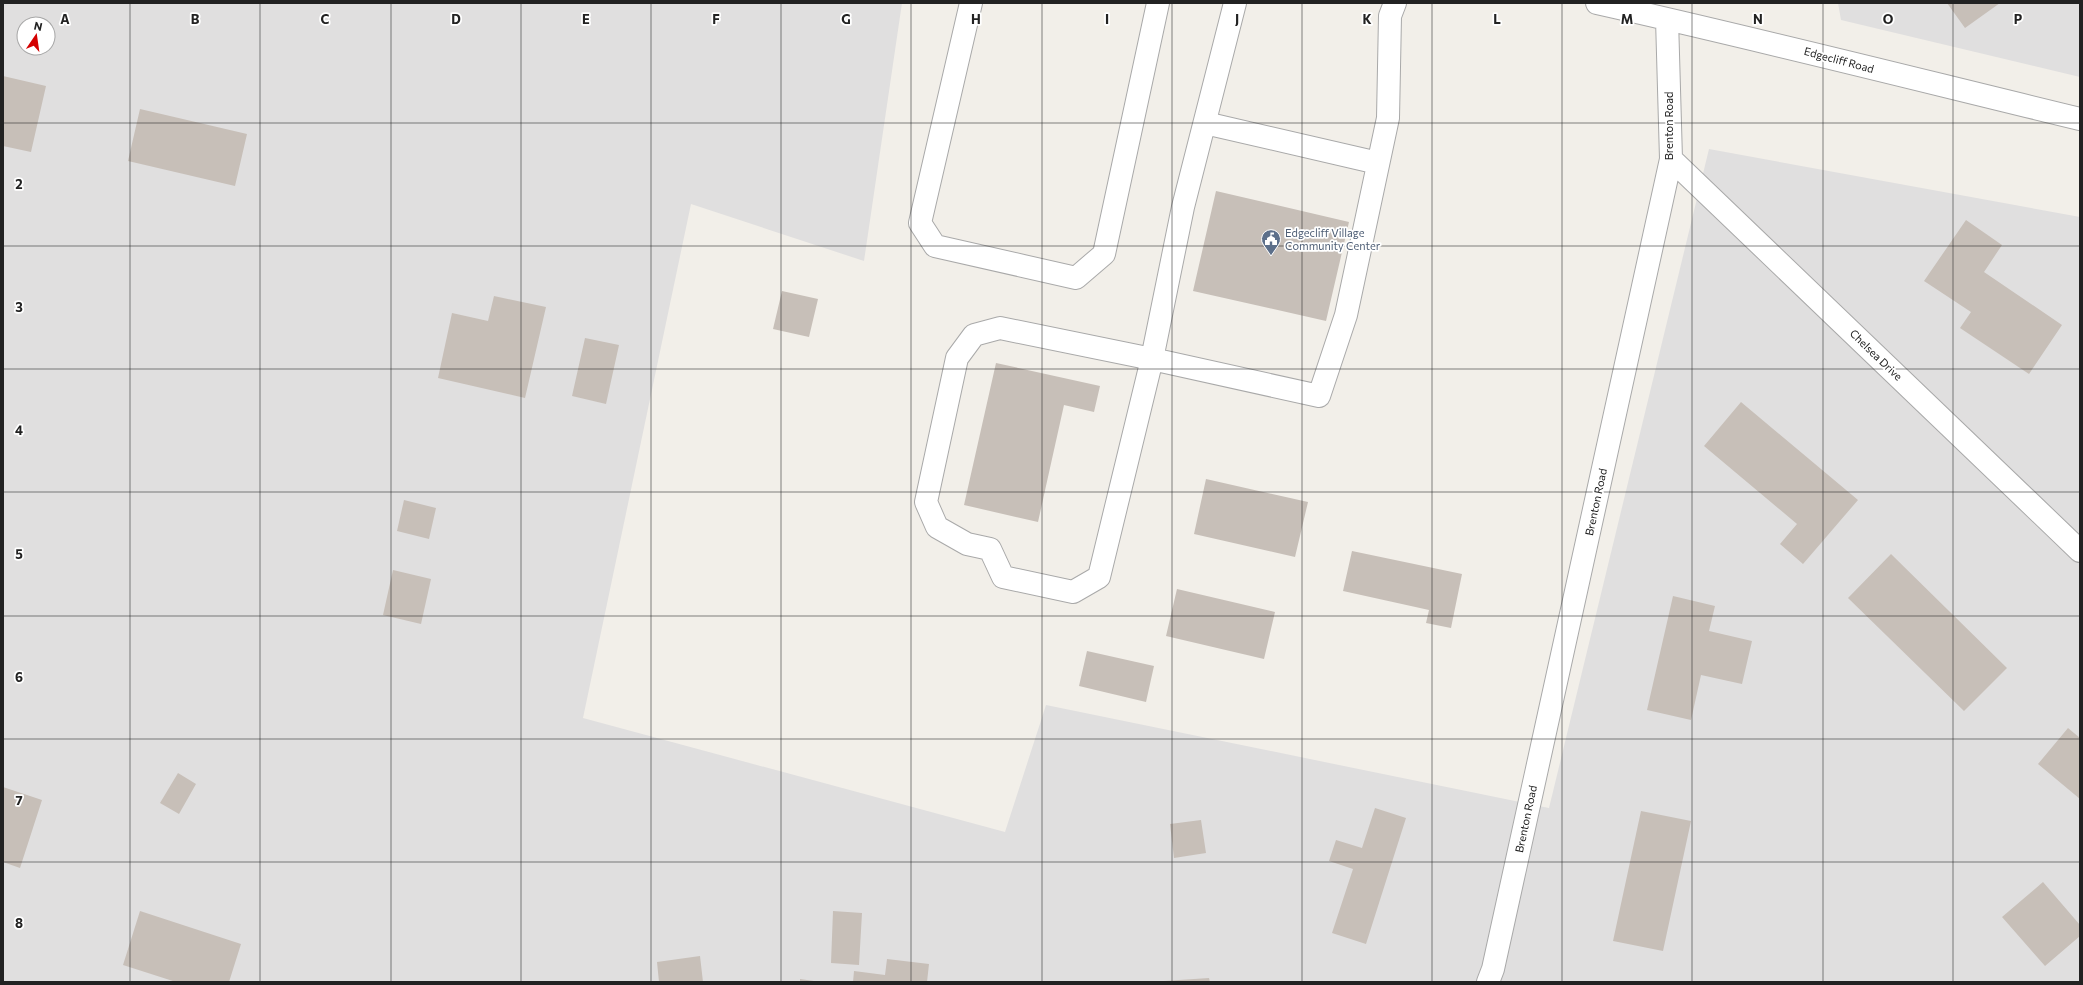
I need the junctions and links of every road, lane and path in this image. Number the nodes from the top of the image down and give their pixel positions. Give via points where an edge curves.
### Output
1 (972, 3) edge
2 (1158, 3) edge
3 (1235, 3) edge
4 (1396, 3) edge
5 (1597, 3) edge
6 (1667, 18) junction
7 (2080, 119) edge
8 (1205, 123) junction
9 (1671, 159) junction
10 (1378, 163) junction
11 (1152, 359) junction
12 (2080, 551) edge
13 (1488, 982) edge

1 - 2 street via 920,223 935,246 1076,278 1104,254
3 - 8 street
4 - 10 street via 1390,16 1388,118
5 - 6 street, Edgecliff Road
6 - 7 street, Edgecliff Road
6 - 9 street, Brenton Road
8 - 10 street
8 - 11 street via 1184,207
9 - 12 street, Chelsea Drive
9 - 13 street, Brenton Road via 1495,961
10 - 11 street via 1346,315 1319,396
11 - 11 street via 1000,328 974,335 957,358 926,502 937,526 967,544 990,550 1003,577 1073,592 1099,577

